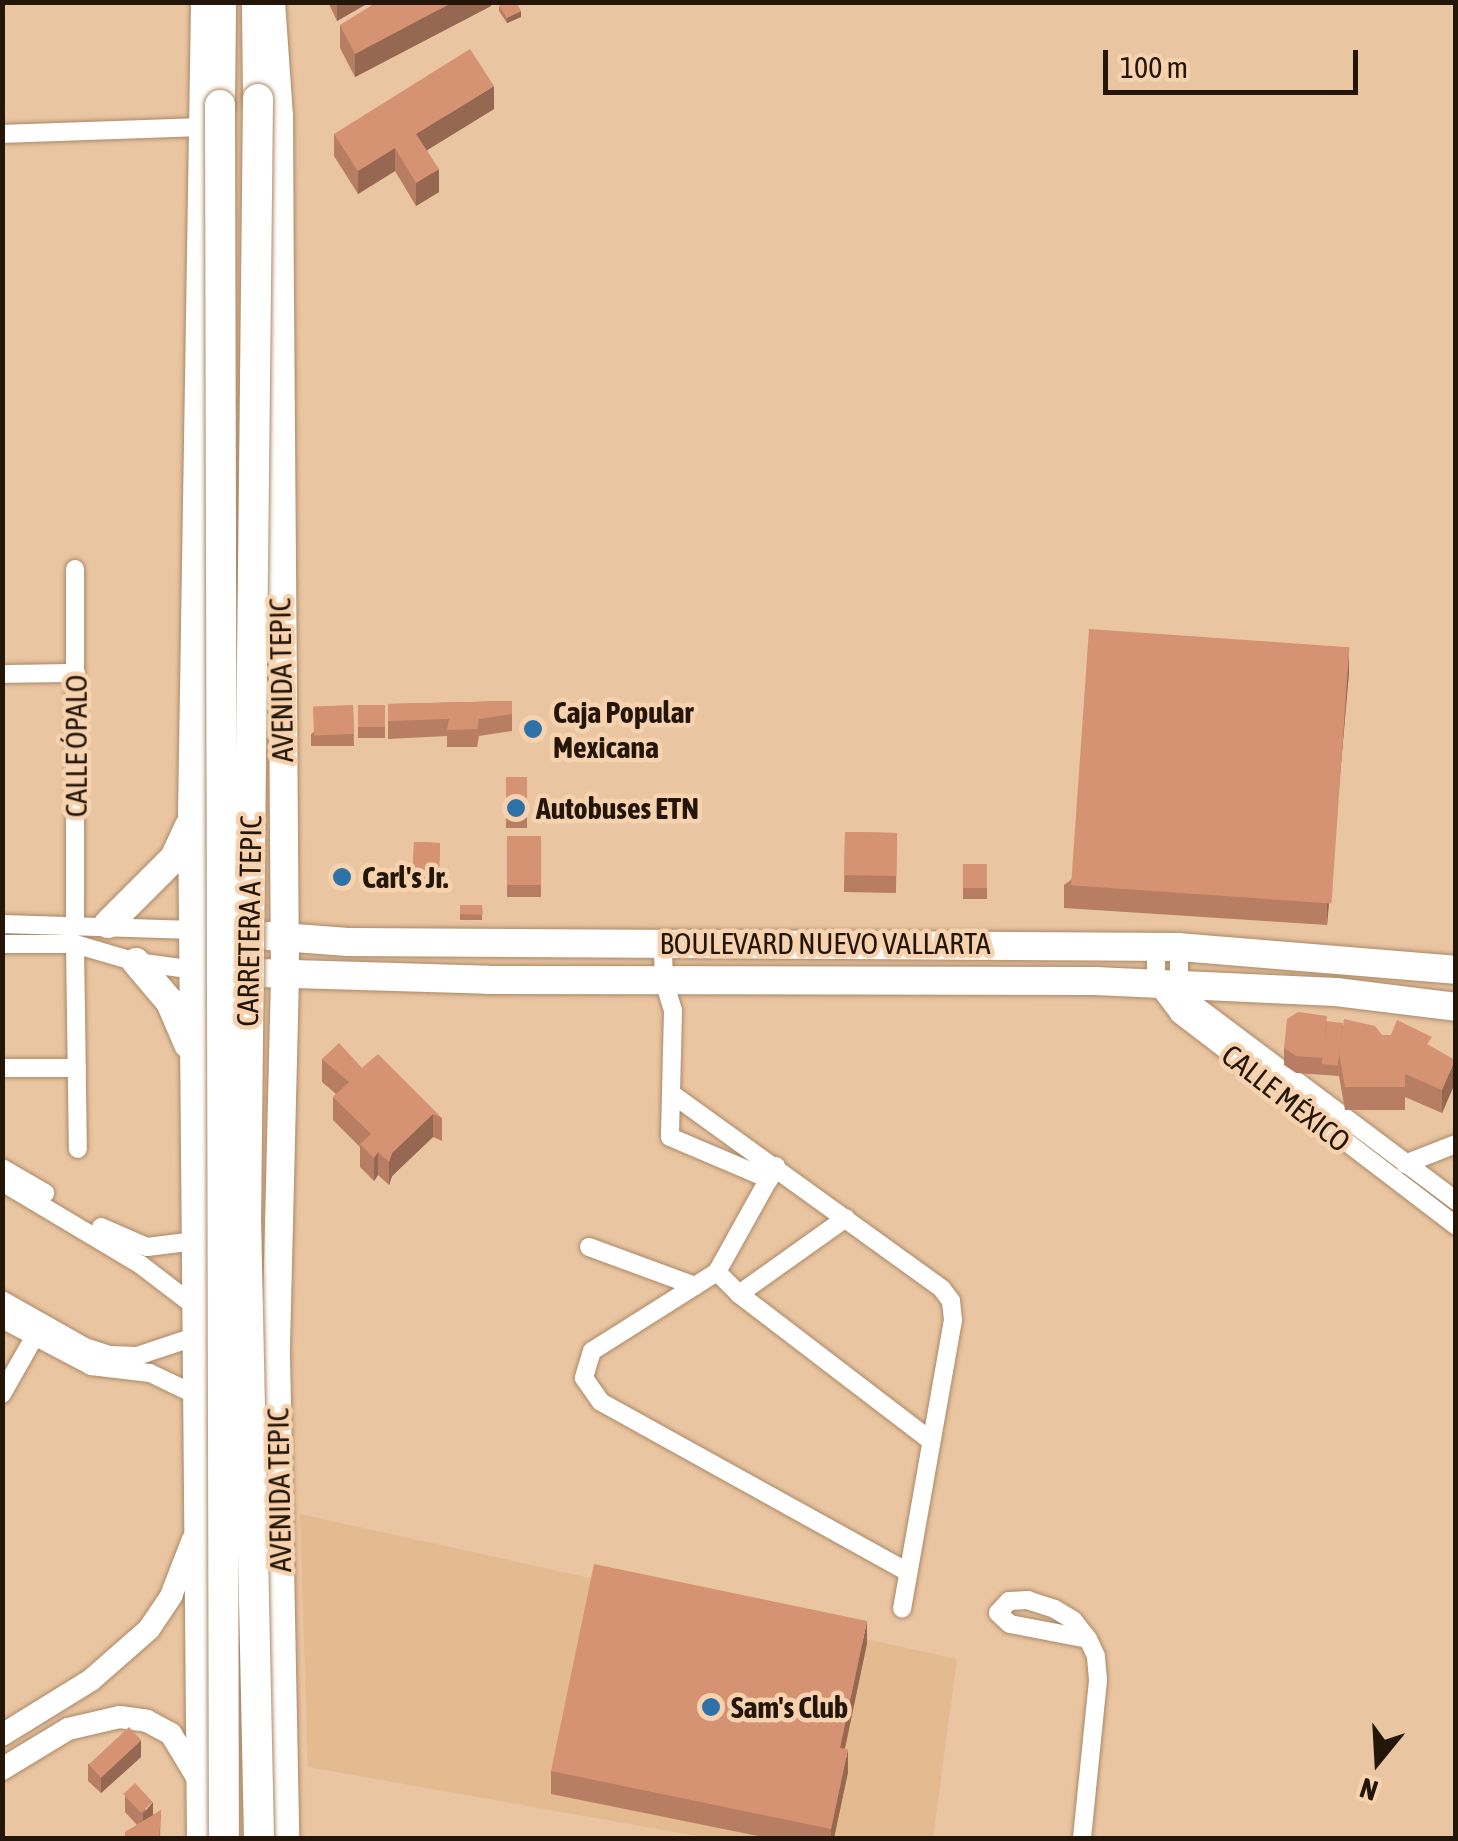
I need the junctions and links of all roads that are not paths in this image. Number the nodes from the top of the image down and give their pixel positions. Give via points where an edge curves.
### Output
1 (205, 2) edge
2 (221, 2) edge
3 (258, 2) edge
4 (272, 2) edge
5 (211, 116) junction
6 (2, 134) edge
7 (75, 569) dead end
8 (76, 673) junction
9 (2, 674) edge
10 (192, 815) junction
11 (284, 900) junction
12 (76, 923) junction
13 (2, 924) edge
14 (108, 924) junction
15 (194, 930) junction
16 (284, 937) junction
17 (340, 942) junction
18 (663, 942) junction
19 (2, 944) edge
20 (75, 944) junction
21 (1167, 947) junction
22 (136, 962) junction
23 (195, 970) junction
24 (1456, 970) edge
25 (284, 977) junction
26 (664, 981) junction
27 (1167, 983) junction
28 (1456, 1007) edge
29 (194, 1061) junction
30 (2, 1068) edge
31 (77, 1068) junction
32 (672, 1094) junction
33 (1456, 1144) edge
34 (78, 1150) dead end
35 (1405, 1164) junction
36 (2, 1168) edge
37 (772, 1172) junction
38 (2, 1182) edge
39 (1456, 1201) edge
40 (846, 1218) junction
41 (1456, 1226) edge
42 (196, 1241) junction
43 (589, 1246) dead end
44 (144, 1256) junction
45 (716, 1272) junction
46 (695, 1286) junction
47 (739, 1294) junction
48 (2, 1300) edge
49 (2, 1319) edge
50 (197, 1322) junction
51 (38, 1330) junction
52 (137, 1363) junction
53 (2, 1394) edge
54 (198, 1396) junction
55 (932, 1441) junction
56 (201, 1502) junction
57 (908, 1572) junction
58 (902, 1609) dead end
59 (1088, 1639) dead end
60 (11, 1729) edge
61 (2, 1769) edge
62 (200, 1783) junction
63 (201, 1838) edge
64 (224, 1838) edge
65 (260, 1838) edge
66 (286, 1838) edge
67 (1082, 1838) edge

1 - 5 main road
2 - 5 highway, CARRETERA A TEPIC
3 - 65 highway, CARRETERA A TEPIC, bridge via 246,1218
4 - 11 main road, AVENIDA TEPIC
5 - 6 street
5 - 10 main road
5 - 64 highway, CARRETERA A TEPIC, bridge
7 - 8 street, CALLE ÓPALO
8 - 9 street
8 - 12 street, CALLE ÓPALO
10 - 14 main road via 174,858
10 - 15 main road
11 - 16 main road, AVENIDA TEPIC
11 - 17 main road
12 - 13 street
12 - 14 street
14 - 15 street
15 - 16 main road, BOULEVARD NUEVO VALLARTA
15 - 23 main road
16 - 17 main road, BOULEVARD NUEVO VALLARTA
16 - 25 main road, AVENIDA TEPIC
17 - 18 main road, BOULEVARD NUEVO VALLARTA
18 - 21 main road, BOULEVARD NUEVO VALLARTA
18 - 26 street
19 - 20 street
20 - 22 street
20 - 31 street
21 - 24 main road, BOULEVARD NUEVO VALLARTA
21 - 27 street
22 - 23 street
22 - 29 main road via 170,1002
23 - 25 main road, BOULEVARD NUEVO VALLARTA
23 - 29 main road
25 - 26 main road, BOULEVARD NUEVO VALLARTA
25 - 66 main road, AVENIDA TEPIC via 276,1356
26 - 27 main road, BOULEVARD NUEVO VALLARTA
26 - 32 street via 673,1011
27 - 28 main road, BOULEVARD NUEVO VALLARTA via 1336,992
27 - 35 street, CALLE MÉXICO
27 - 41 street, CALLE MÉXICO via 1178,1014
29 - 42 main road
30 - 31 street
31 - 34 street
32 - 37 street
32 - 37 street via 669,1128 677,1143
33 - 35 street
35 - 39 street, CALLE MÉXICO
36 - 44 street
37 - 40 street
37 - 45 street
38 - 44 street
40 - 47 street
40 - 55 street via 951,1301
42 - 44 street
42 - 50 main road
43 - 46 street
44 - 50 street
45 - 46 street
45 - 47 street
46 - 57 street via 592,1352 585,1364 590,1391
47 - 55 street
48 - 51 street
49 - 51 street
50 - 52 street
50 - 54 main road
51 - 52 street
51 - 53 street
52 - 54 street
54 - 56 main road
55 - 57 street
56 - 60 street via 185,1568 149,1628 91,1680
56 - 62 main road
57 - 58 street
59 - 67 street via 1098,1680
61 - 62 street via 86,1723 120,1718 170,1734
62 - 63 main road

